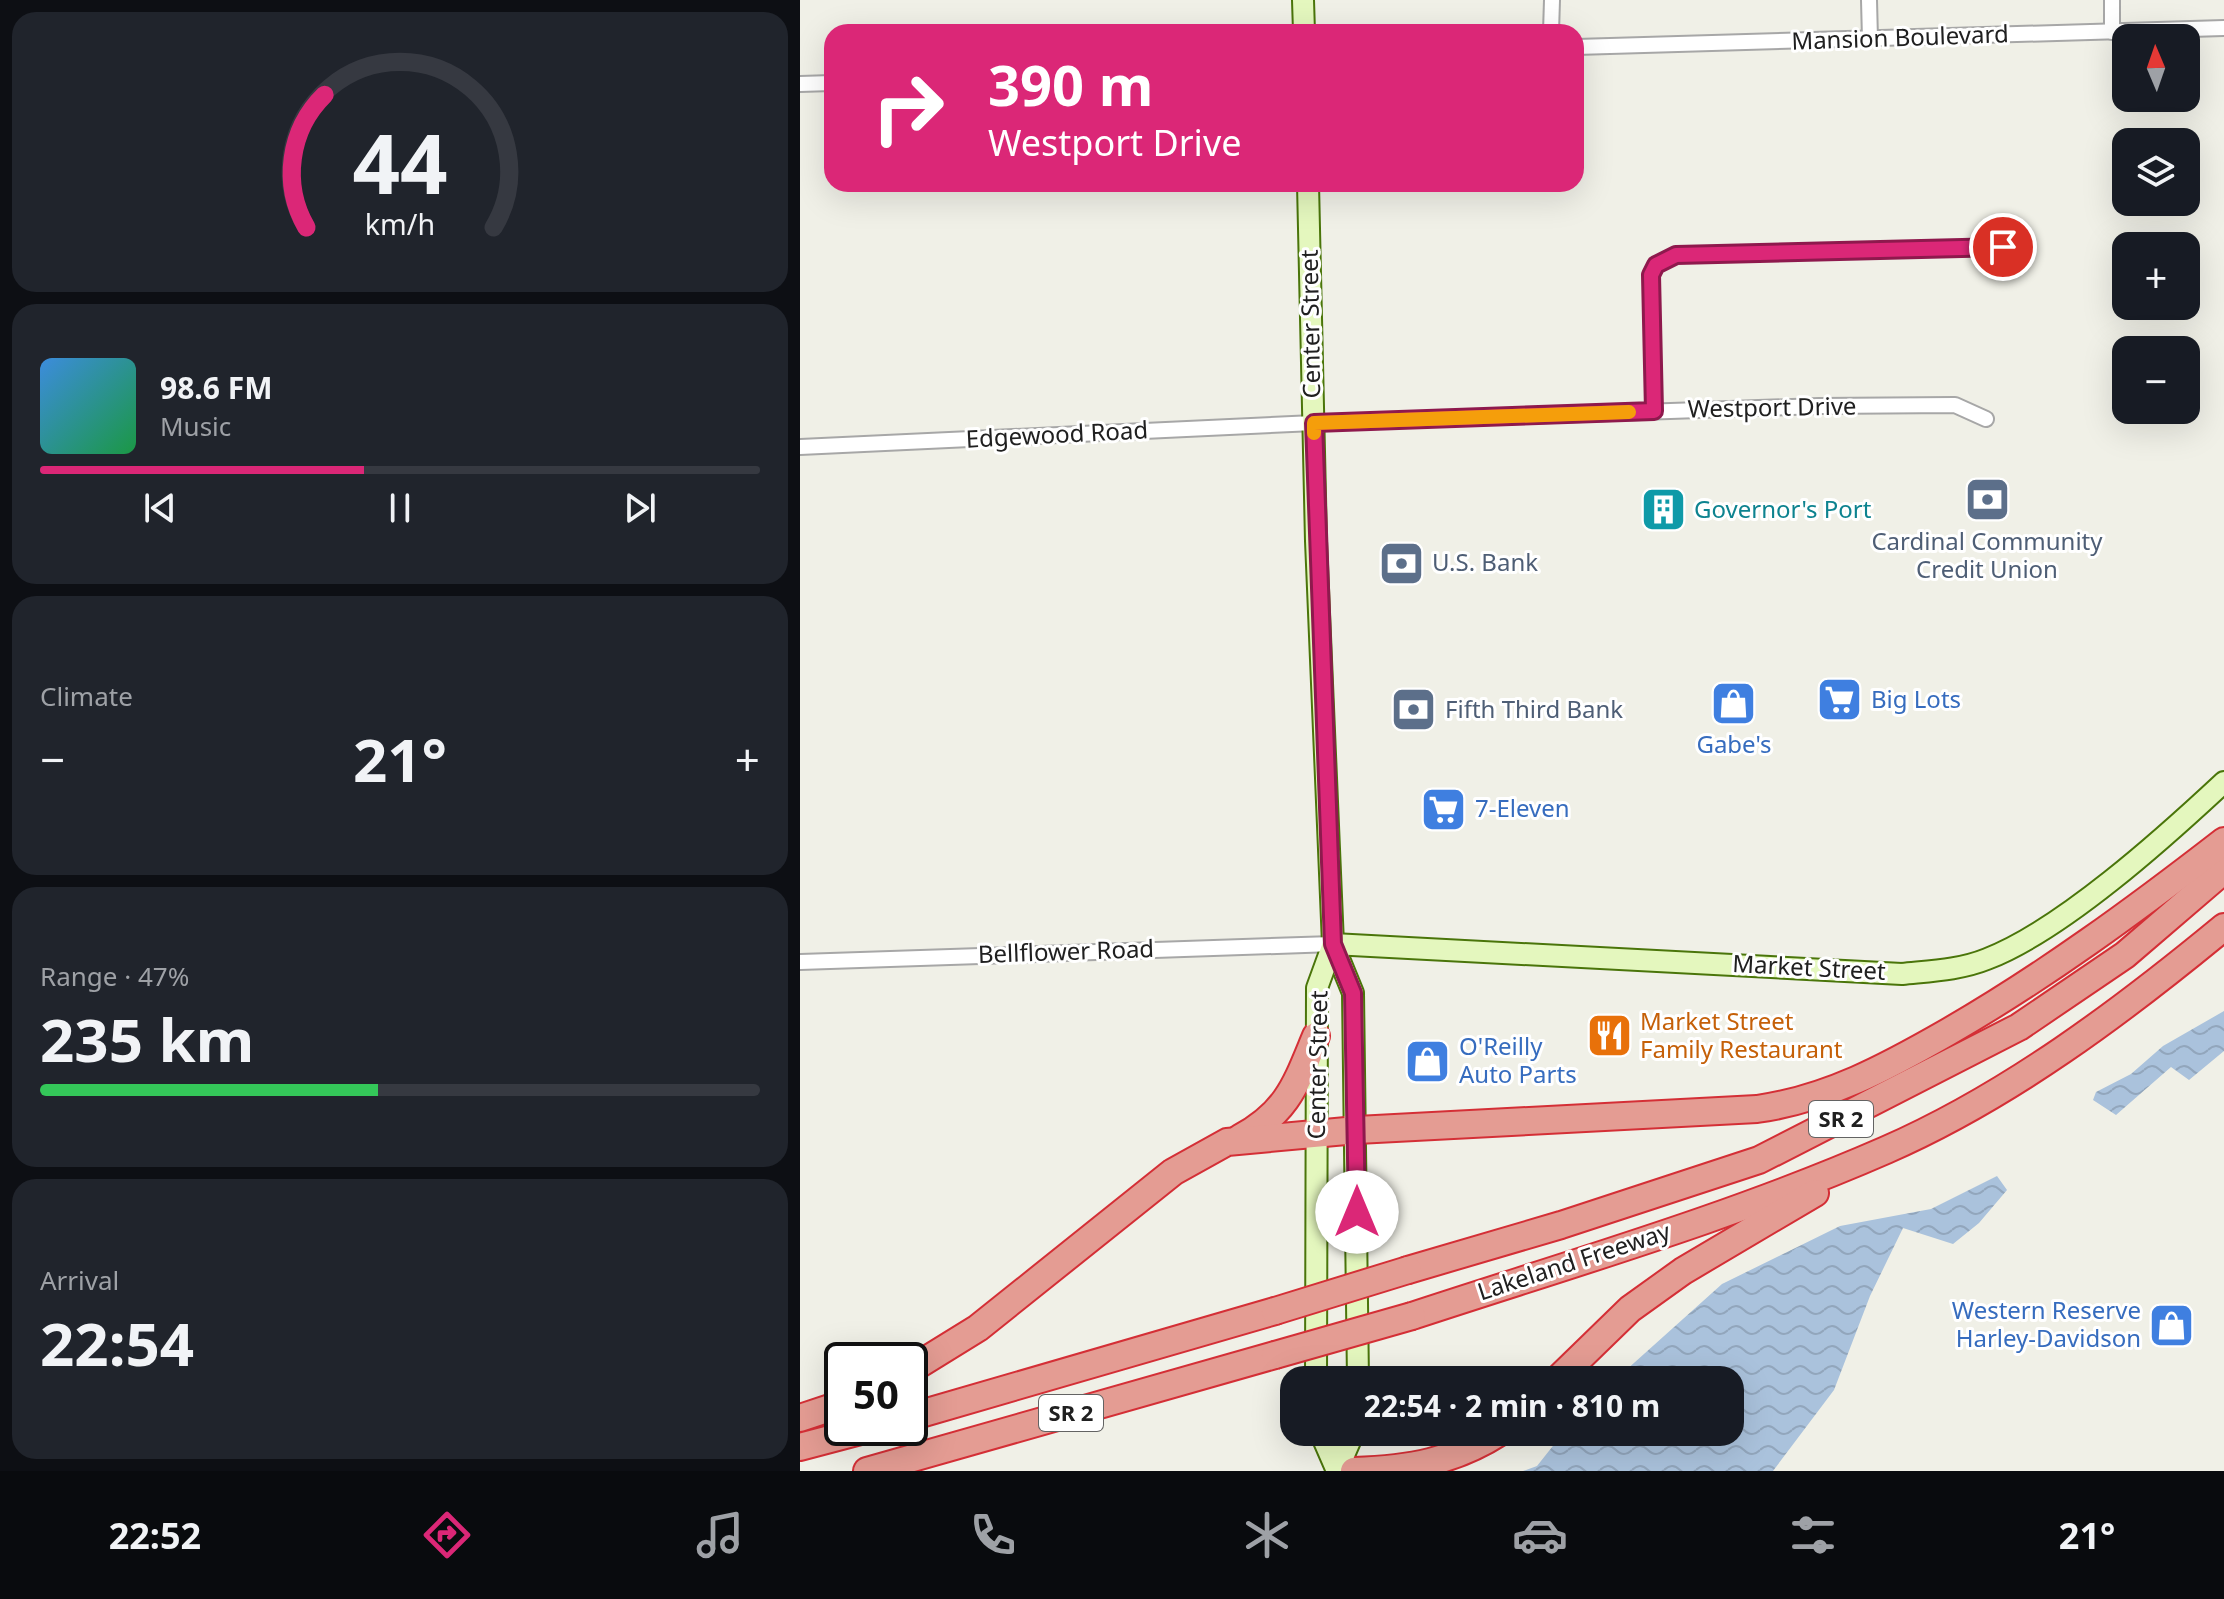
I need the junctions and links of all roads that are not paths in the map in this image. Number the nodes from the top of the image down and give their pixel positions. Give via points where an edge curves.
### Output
1 (1303, 0) edge
2 (1552, 0) edge
3 (1869, 0) edge
4 (2112, 0) edge
5 (1304, 24) edge
6 (1551, 24) edge
7 (2112, 24) edge
8 (2224, 28) edge
9 (2200, 29) edge
10 (2112, 32) edge
11 (1870, 39) junction
12 (1584, 47) edge
13 (824, 83) edge
14 (800, 84) edge
15 (1308, 192) edge
16 (2003, 247) dead end
17 (1654, 411) junction
18 (1986, 419) dead end
19 (1314, 423) junction
20 (800, 447) edge
21 (2224, 782) edge
22 (2224, 841) edge
23 (2224, 870) edge
24 (2224, 927) edge
25 (1333, 944) junction
26 (800, 962) edge
27 (1316, 1036) junction
28 (1357, 1130) junction
29 (1317, 1135) junction
30 (1238, 1140) junction
31 (1888, 1149) junction
32 (928, 1359) edge
33 (1316, 1366) edge
34 (1358, 1366) edge
35 (1571, 1366) edge
36 (824, 1410) edge
37 (928, 1412) edge
38 (800, 1418) edge
39 (824, 1441) edge
40 (1326, 1446) edge
41 (1348, 1446) edge
42 (1478, 1446) edge
43 (800, 1447) edge
44 (867, 1471) edge
45 (1337, 1471) edge
46 (1354, 1471) edge

1 - 5 main road
2 - 6 street
3 - 11 street
4 - 7 street
8 - 9 street, Mansion Boulevard
10 - 11 street, Mansion Boulevard
11 - 12 street, Mansion Boulevard
13 - 14 street
15 - 19 main road, Center Street
16 - 17 street via 1664,259 1651,275
17 - 18 street, Westport Drive via 1955,405
17 - 19 street, Westport Drive
19 - 20 street, Edgewood Road
19 - 25 main road, Center Street
21 - 25 main road, Market Street via 2052,924 1988,959 1954,968 1902,974
22 - 28 highway via 2139,908 2005,999 1887,1067 1820,1097 1757,1109
23 - 37 highway, Lakeland Freeway / SR 2, bridge via 2125,955 2019,1027 1759,1160 1561,1225
24 - 31 highway, Lakeland Freeway / SR 2 via 2121,1008 2026,1073
25 - 26 street, Bellflower Road
25 - 27 main road, Center Street via 1317,988
25 - 28 main road, Center Street via 1353,993
27 - 29 main road, Center Street
27 - 30 highway via 1282,1107
28 - 29 highway
28 - 34 main road, Center Street
29 - 30 highway
29 - 33 main road, Center Street
30 - 32 highway via 1173,1172 978,1328
31 - 35 highway via 1683,1271 1630,1309
31 - 44 highway, Lakeland Freeway / SR 2, bridge via 1751,1204 1412,1316
36 - 38 highway
39 - 43 highway
40 - 45 main road
41 - 45 main road
42 - 46 highway via 1439,1462

